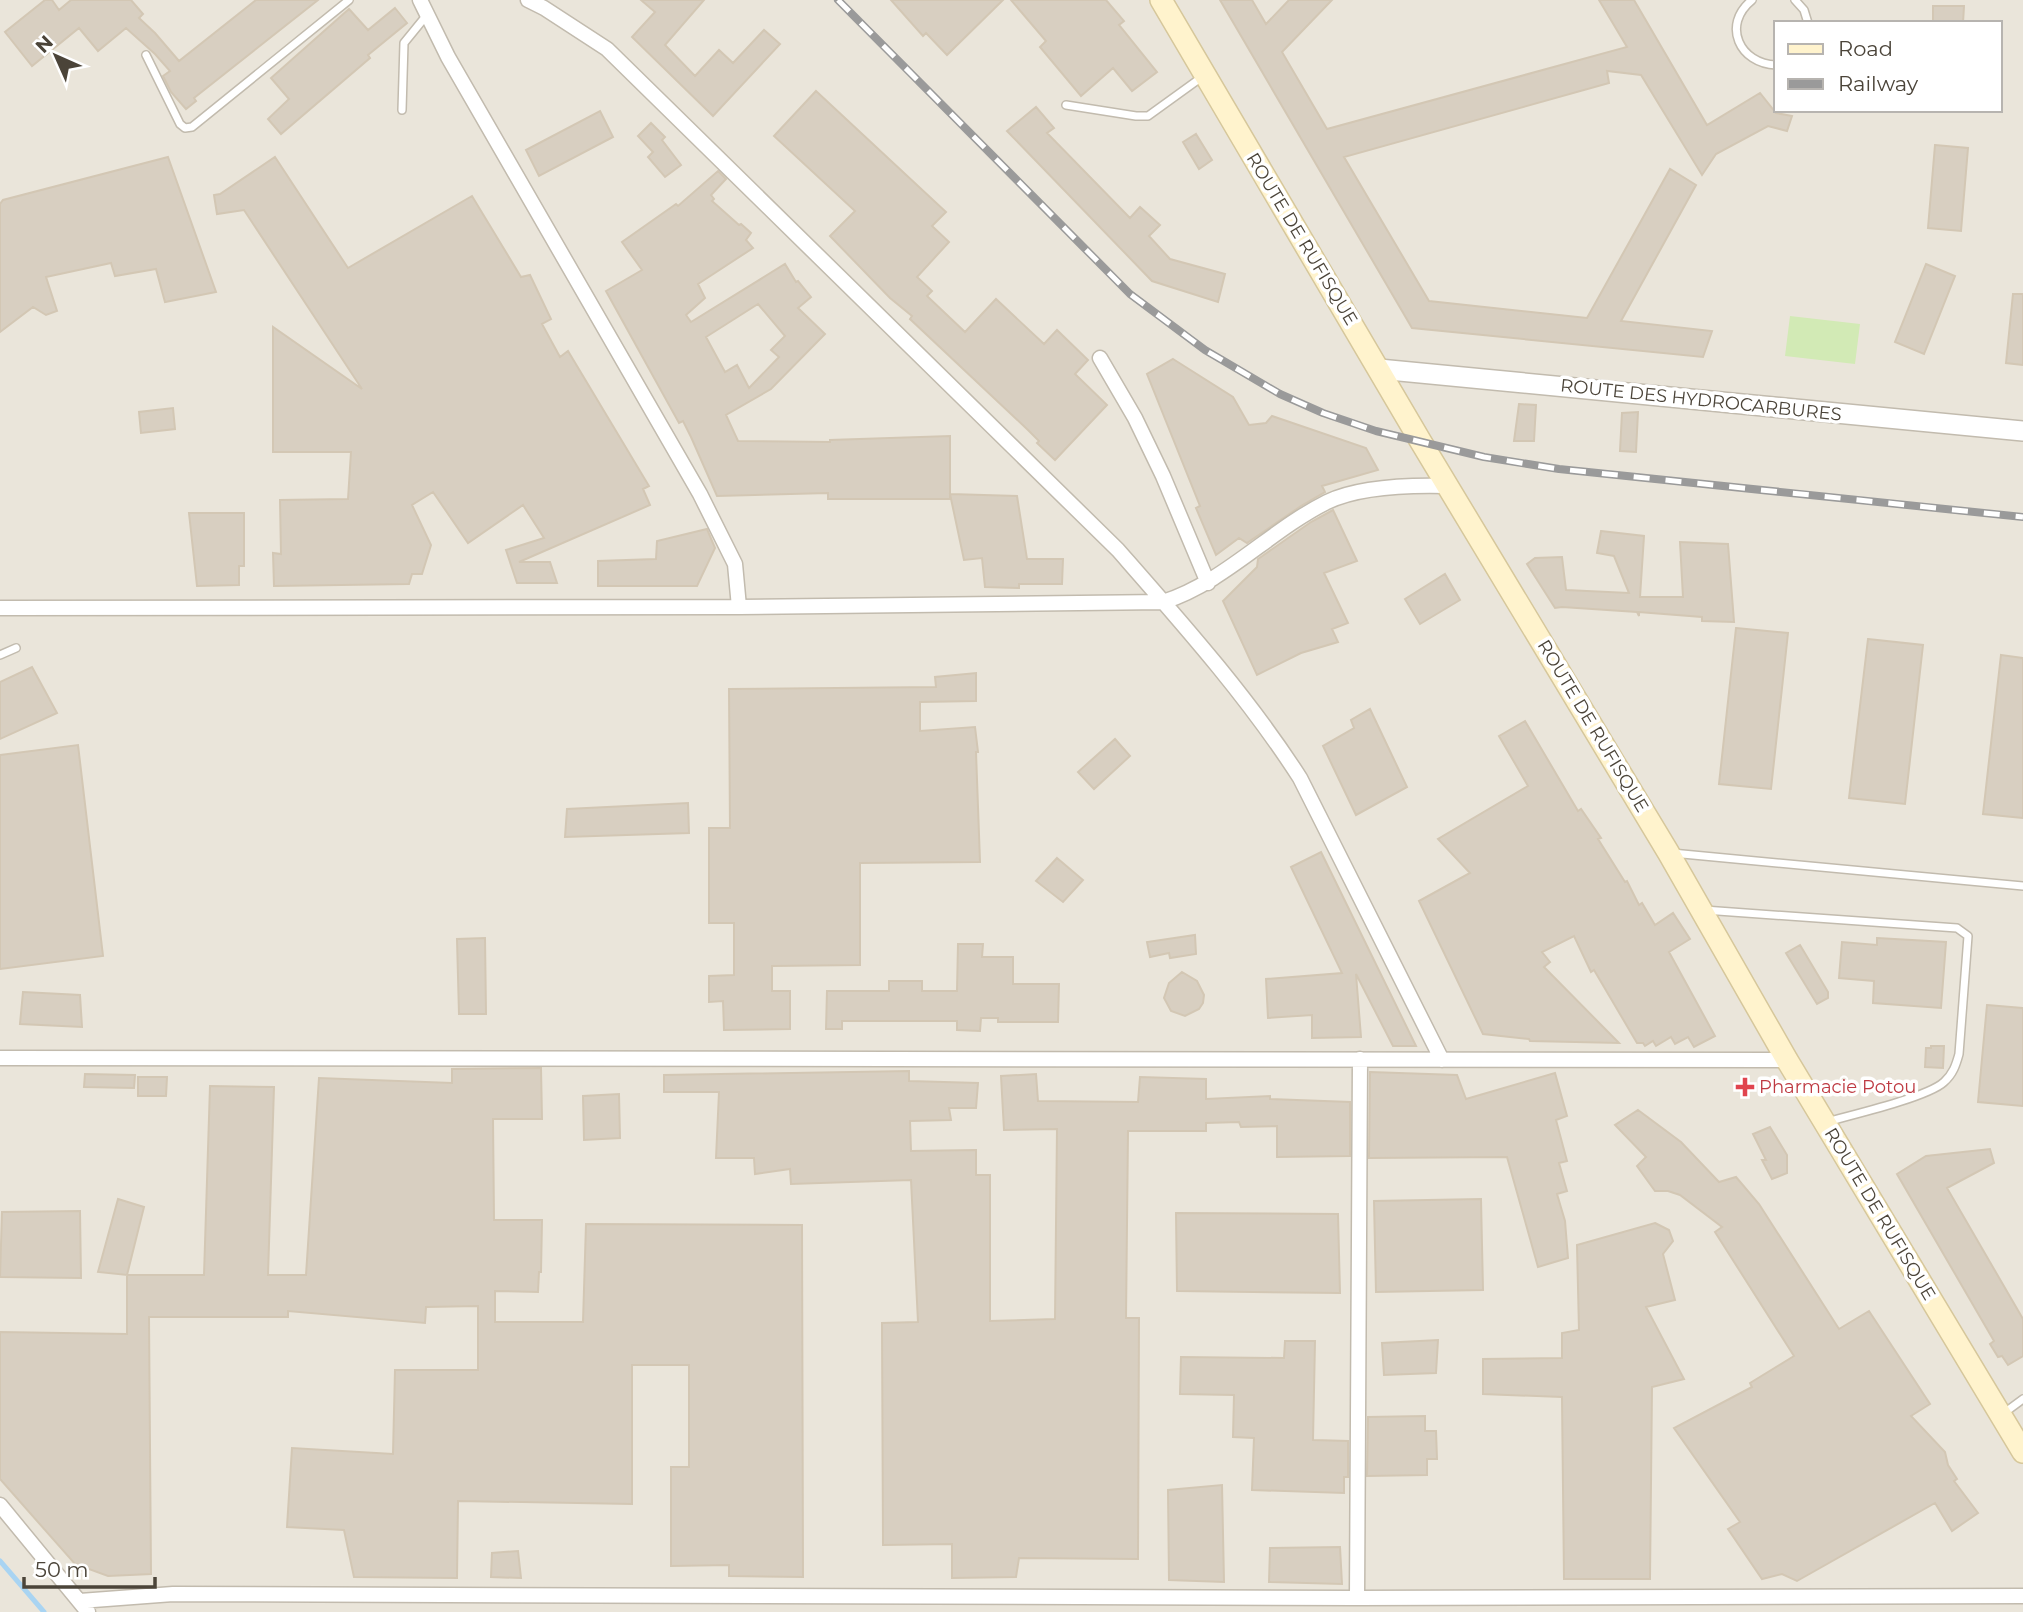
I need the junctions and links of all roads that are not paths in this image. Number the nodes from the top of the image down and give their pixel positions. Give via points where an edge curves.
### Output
1 (349, 0) edge
2 (420, 0) edge
3 (528, 0) edge
4 (1161, 0) edge
5 (1752, 0) edge
6 (1797, 1) edge
7 (426, 16) junction
8 (1807, 21) edge
9 (146, 55) dead end
10 (1774, 65) edge
11 (1204, 76) junction
12 (1066, 105) dead end
13 (402, 110) dead end
14 (1100, 358) dead end
15 (1379, 369) junction
16 (2023, 431) edge
17 (1448, 486) junction
18 (1208, 583) junction
19 (1163, 601) junction
20 (739, 607) junction
21 (0, 608) edge
22 (16, 648) dead end
23 (0, 654) edge
24 (1668, 852) junction
25 (2023, 886) edge
26 (1700, 909) junction
27 (0, 1058) edge
28 (1360, 1059) junction
29 (1442, 1060) junction
30 (1787, 1060) junction
31 (1825, 1123) junction
32 (2023, 1399) edge
33 (2001, 1416) junction
34 (2023, 1452) edge
35 (0, 1506) edge
36 (2023, 1596) edge
37 (1357, 1598) junction
38 (84, 1606) edge

1 - 9 lane via 192,127 180,124
2 - 7 street
3 - 19 street via 607,49 1118,550
4 - 11 main road, ROUTE DE RUFISQUE
5 - 10 lane via 1737,21 1738,41 1755,61
6 - 8 lane
7 - 13 lane via 404,43
7 - 20 street via 701,494 735,564
11 - 12 lane via 1148,116
11 - 15 main road, ROUTE DE RUFISQUE
14 - 18 street via 1163,476
15 - 16 street, ROUTE DES HYDROCARBURES
15 - 17 main road, ROUTE DE RUFISQUE
17 - 18 street via 1378,488 1330,500
17 - 24 main road, ROUTE DE RUFISQUE
18 - 19 street
19 - 20 street
19 - 29 street via 1273,736 1300,778
20 - 21 street
22 - 23 lane
24 - 25 lane
24 - 26 main road, ROUTE DE RUFISQUE
26 - 30 main road, ROUTE DE RUFISQUE
26 - 31 lane via 1956,928 1968,936 1959,1054 1949,1078 1922,1094
27 - 28 street
28 - 29 street
28 - 37 street
29 - 30 street
30 - 31 main road, ROUTE DE RUFISQUE
31 - 33 main road, ROUTE DE RUFISQUE
32 - 33 lane
33 - 34 main road, ROUTE DE RUFISQUE
35 - 38 street
36 - 37 street
37 - 38 street via 173,1594

